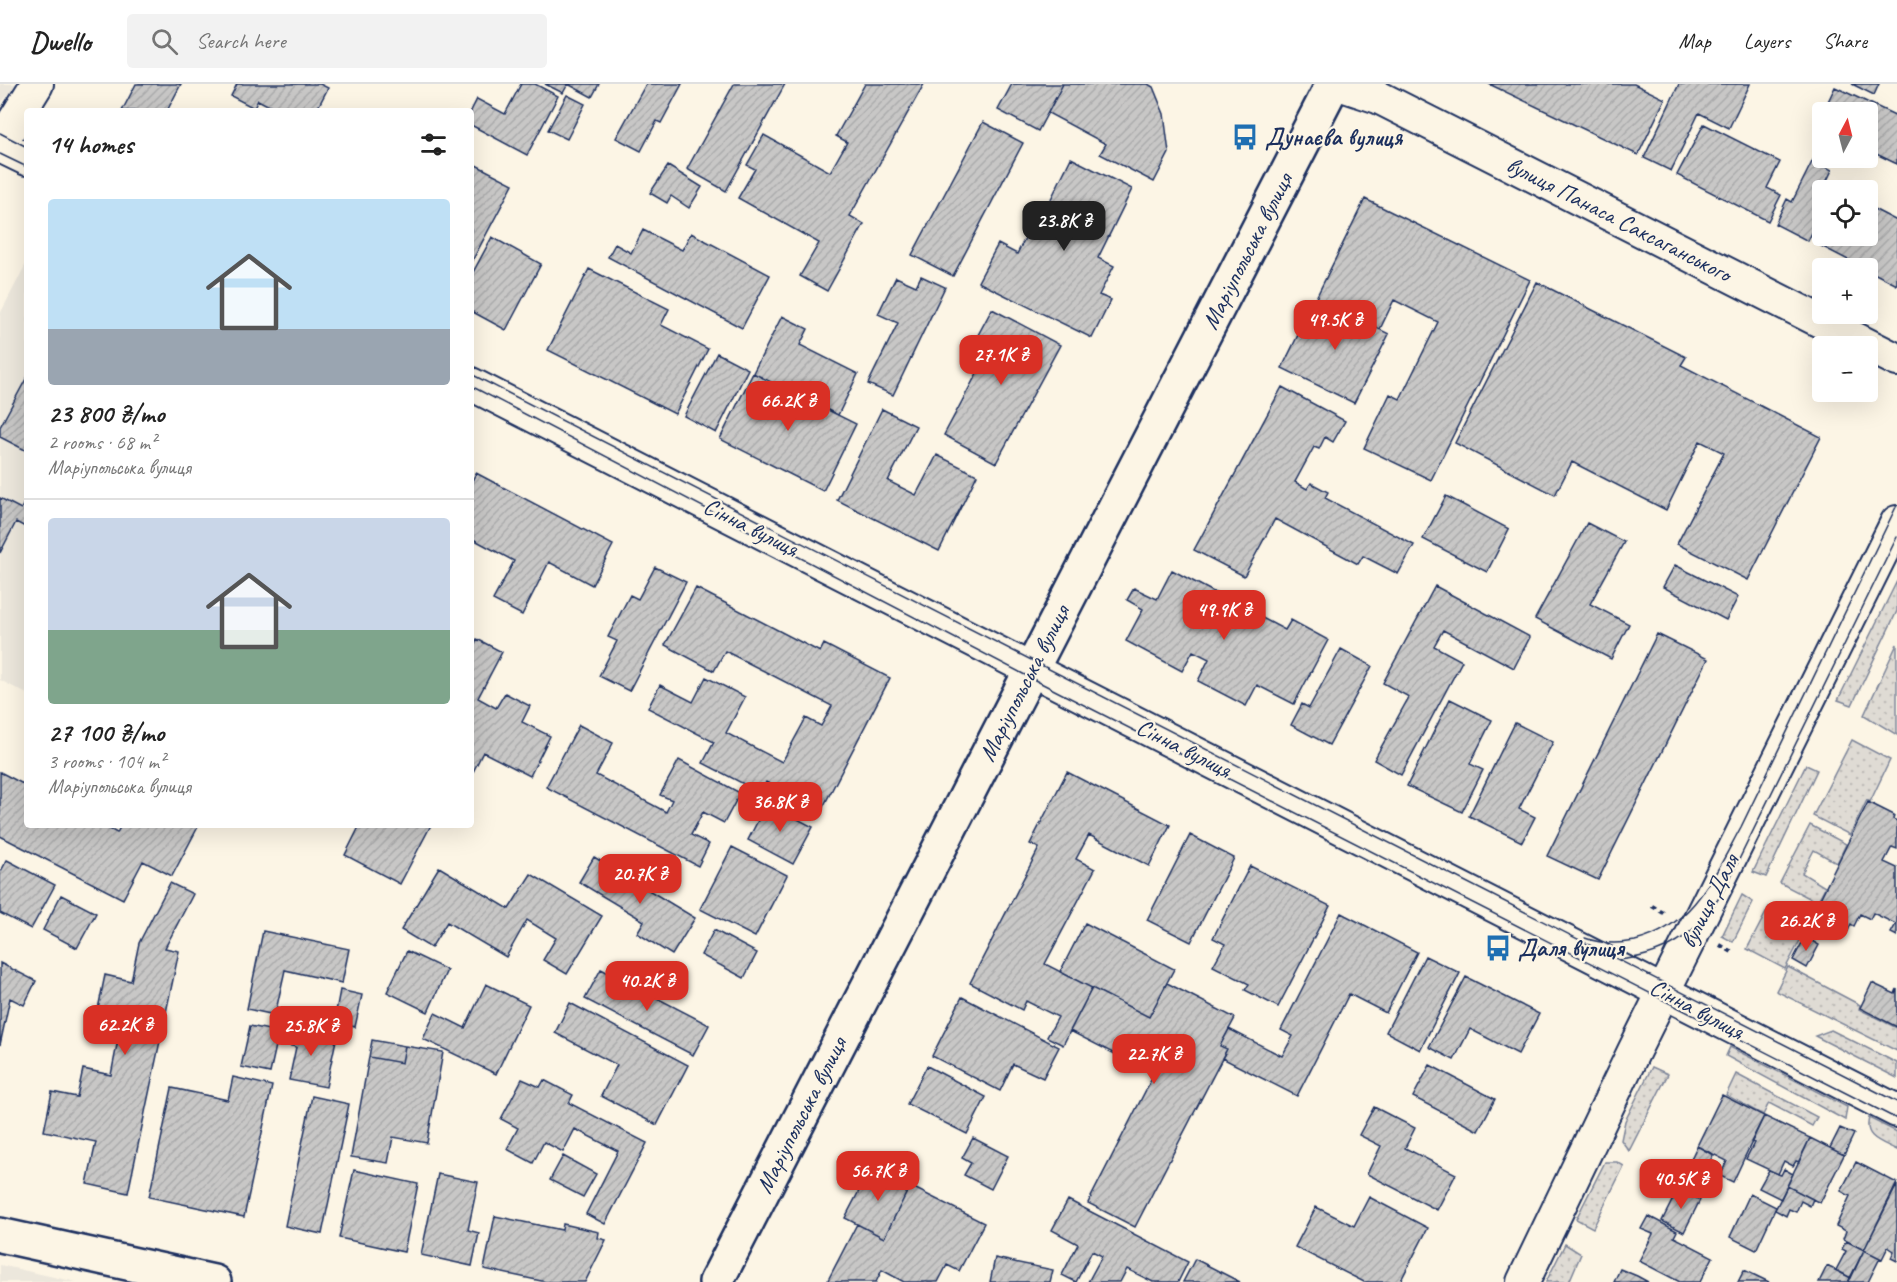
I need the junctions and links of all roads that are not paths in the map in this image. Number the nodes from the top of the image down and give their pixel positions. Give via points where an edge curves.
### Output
1 (37, 84) edge
2 (1333, 84) edge
3 (1339, 84) edge
4 (0, 145) edge
5 (24, 157) edge
6 (1897, 360) edge
7 (474, 386) edge
8 (1897, 522) edge
9 (1031, 669) junction
10 (1665, 991) junction
11 (1897, 1111) edge
12 (0, 1234) edge
13 (214, 1282) edge
14 (716, 1282) edge
15 (1522, 1282) edge

1 - 4 street
2 - 9 street, Маріупольська вулиця
3 - 6 street, вулиця Панаса Саксаганського via 1389,103
4 - 5 street
7 - 9 street, Сінна вулиця
8 - 10 street, вулиця Даля
9 - 10 street, Сінна вулиця
9 - 14 street, Маріупольська вулиця
10 - 11 street, Сінна вулиця
10 - 15 street, вулиця Даля
12 - 13 street

